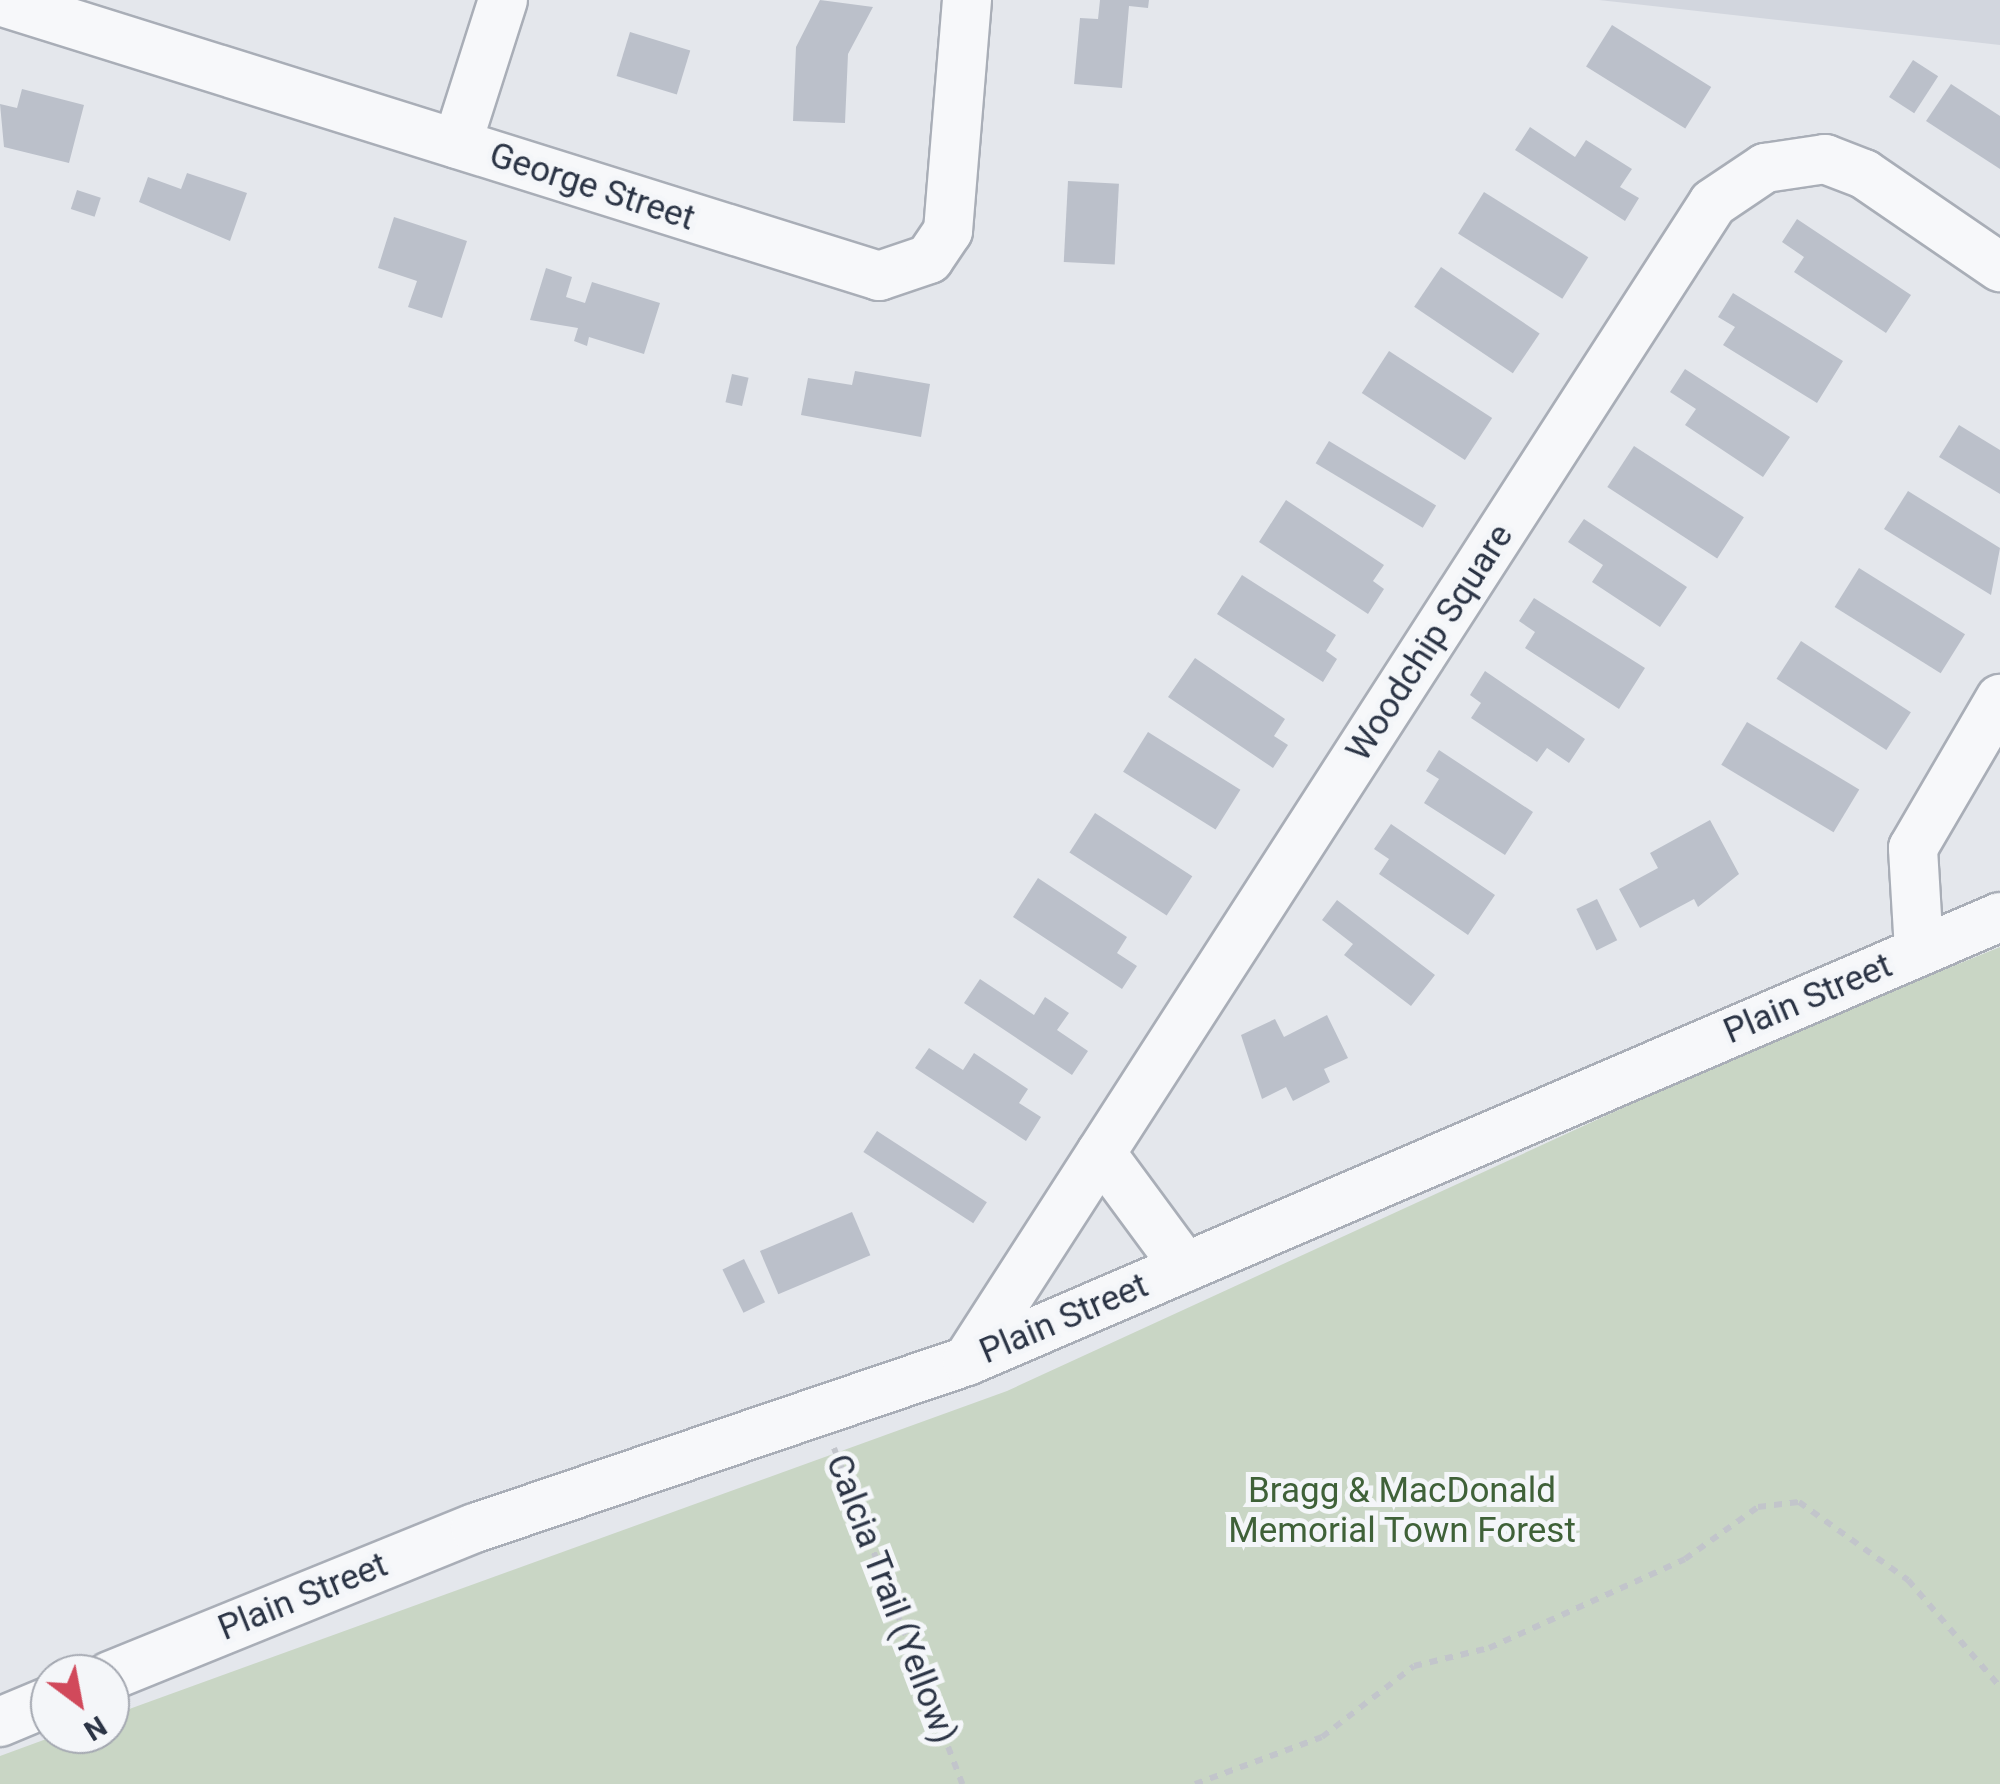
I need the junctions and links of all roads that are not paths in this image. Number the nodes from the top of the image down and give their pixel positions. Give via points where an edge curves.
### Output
1 (502, 0) edge
2 (967, 0) edge
3 (28, 5) edge
4 (457, 144) junction
5 (2000, 267) edge
6 (2000, 698) edge
7 (2000, 917) edge
8 (1919, 950) junction
9 (1101, 1153) junction
10 (1185, 1267) junction
11 (967, 1361) junction
12 (130, 1668) edge
13 (30, 1709) edge
14 (0, 1722) edge

1 - 4 street
2 - 4 street, George Street via 948,231 929,259 895,276 862,274
3 - 4 street, George Street
5 - 9 street, Woodchip Square via 1864,174 1825,159 1765,168 1728,188
6 - 8 street via 1913,848
7 - 8 street, Plain Street
8 - 10 street, Plain Street
9 - 10 street
9 - 11 street, Woodchip Square
10 - 11 street, Plain Street
11 - 12 street, Plain Street via 475,1528
13 - 14 street

